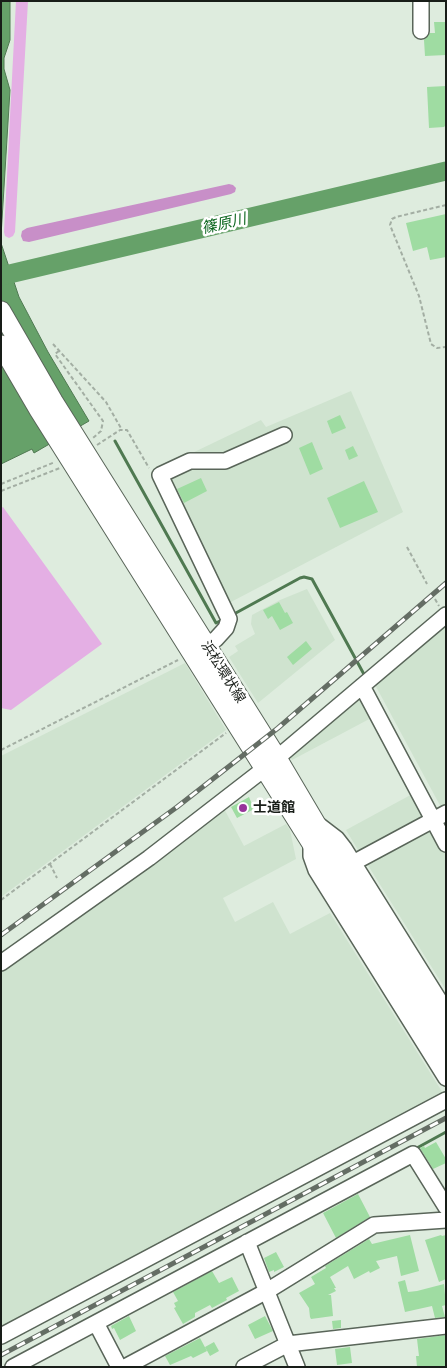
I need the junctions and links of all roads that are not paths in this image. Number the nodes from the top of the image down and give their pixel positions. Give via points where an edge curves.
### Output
1 (420, 1) edge
2 (421, 31) dead end
3 (1, 311) edge
4 (1, 345) edge
5 (284, 435) dead end
6 (73, 449) junction
7 (445, 617) edge
8 (203, 655) junction
9 (366, 683) junction
10 (270, 763) junction
11 (439, 816) edge
12 (314, 833) junction
13 (446, 844) edge
14 (353, 862) junction
15 (1, 963) edge
16 (400, 972) junction
17 (446, 1011) edge
18 (446, 1032) edge
19 (446, 1057) edge
20 (446, 1078) edge
21 (446, 1100) edge
22 (446, 1207) edge
23 (446, 1220) edge
24 (247, 1242) junction
25 (267, 1292) junction
26 (96, 1323) junction
27 (446, 1326) edge
28 (1, 1336) edge
29 (288, 1344) junction
30 (13, 1367) edge
31 (119, 1367) edge
32 (126, 1367) edge
33 (244, 1367) edge
34 (297, 1367) edge

1 - 2 street
3 - 6 main road, 浜松環状線
4 - 6 main road, 浜松環状線
5 - 8 street via 225,462 190,461 160,475 229,619
6 - 8 main road, 浜松環状線
7 - 9 street
8 - 10 main road, 浜松環状線
8 - 10 main road, 浜松環状線 via 236,725
9 - 10 street
9 - 11 street
10 - 12 main road, 浜松環状線
10 - 15 street via 149,858
11 - 13 street
11 - 14 street
12 - 14 street via 329,831
12 - 16 main road, 浜松環状線
12 - 20 street via 311,856 316,870
14 - 17 street
16 - 18 main road, 浜松環状線
16 - 19 main road, 浜松環状線
21 - 28 street
22 - 24 street via 413,1154
23 - 25 street via 374,1225
24 - 25 street
24 - 26 street
25 - 29 street
25 - 32 street
26 - 30 street
26 - 31 street
27 - 29 street
29 - 33 street
29 - 34 street

